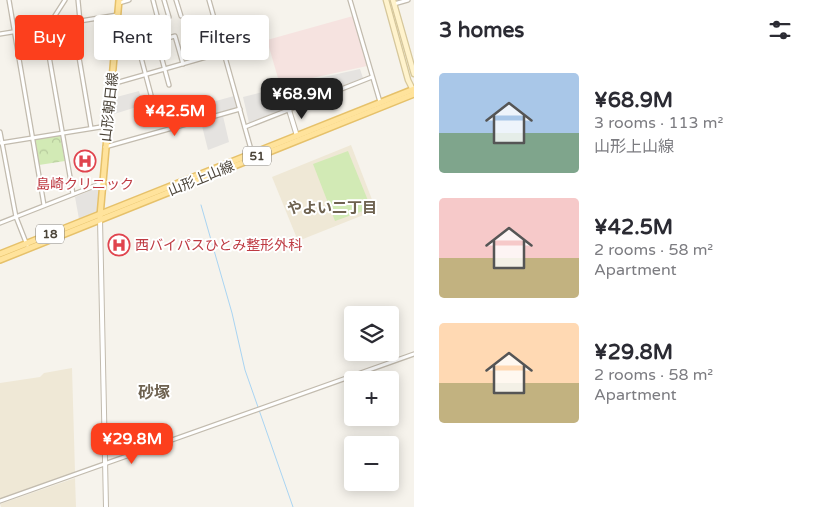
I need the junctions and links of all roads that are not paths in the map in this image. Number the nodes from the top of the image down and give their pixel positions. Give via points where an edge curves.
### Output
1 (9, 0) edge
2 (65, 0) edge
3 (78, 0) edge
4 (129, 0) edge
5 (153, 0) edge
6 (164, 0) edge
7 (176, 0) edge
8 (209, 0) edge
9 (350, 0) edge
10 (386, 0) edge
11 (408, 0) edge
12 (119, 1) edge
13 (393, 2) edge
14 (56, 15) edge
15 (79, 15) edge
16 (117, 15) edge
17 (157, 15) edge
18 (169, 15) edge
19 (213, 15) edge
20 (181, 16) dead end
21 (14, 32) junction
22 (0, 34) edge
23 (50, 60) edge
24 (79, 60) edge
25 (113, 60) edge
26 (142, 60) edge
27 (197, 60) edge
28 (226, 60) edge
29 (183, 64) junction
30 (164, 69) junction
31 (146, 74) junction
32 (414, 74) edge
33 (372, 77) junction
34 (414, 83) edge
35 (111, 84) junction
36 (169, 85) dead end
37 (414, 91) edge
38 (151, 95) dead end
39 (380, 103) junction
40 (240, 109) junction
41 (289, 110) junction
42 (107, 126) junction
43 (245, 127) junction
44 (91, 128) junction
45 (0, 132) edge
46 (62, 133) junction
47 (297, 136) junction
48 (32, 137) junction
49 (1, 143) edge
50 (105, 147) junction
51 (252, 154) junction
52 (102, 183) junction
53 (73, 194) junction
54 (44, 205) junction
55 (100, 216) junction
56 (16, 217) junction
57 (0, 223) edge
58 (27, 246) junction
59 (0, 254) edge
60 (0, 260) edge
61 (414, 354) edge
62 (106, 464) junction
63 (0, 501) edge
64 (106, 507) edge

1 - 21 street
2 - 14 street
3 - 15 street
4 - 12 street
5 - 17 street
6 - 18 street
7 - 20 street
8 - 19 street
9 - 33 street
10 - 37 main road
11 - 13 street
12 - 16 main road, 山形朝日線
13 - 32 main road
21 - 22 street
21 - 48 street
23 - 46 street
24 - 44 street
25 - 35 main road, 山形朝日線
26 - 31 street
27 - 29 street
28 - 40 street
29 - 30 street
29 - 30 street via 175,36 157,41
30 - 31 street
30 - 36 street
31 - 35 street
31 - 38 street
33 - 39 street
33 - 41 street
34 - 37 main road
35 - 42 main road, 山形朝日線
37 - 39 main road, 山形上山線 / 51
37 - 55 main road, 山形上山線 / 51
39 - 47 main road, 山形上山線 / 51
40 - 43 street
40 - 50 street
41 - 43 street
41 - 47 street
42 - 44 street
42 - 50 main road, 山形朝日線
43 - 51 street
44 - 46 street
45 - 49 street
46 - 48 street
46 - 53 street
47 - 51 main road, 山形上山線 / 51
48 - 49 street
48 - 54 street
49 - 56 street
50 - 52 main road, 山形朝日線
51 - 55 main road, 山形上山線 / 51
52 - 53 street
52 - 55 main road, 山形朝日線
53 - 54 street
54 - 56 street
55 - 58 main road, 18
55 - 62 street
56 - 57 street
56 - 58 street
58 - 59 main road, 18
58 - 60 main road, 18
61 - 62 street
62 - 63 street
62 - 64 street

